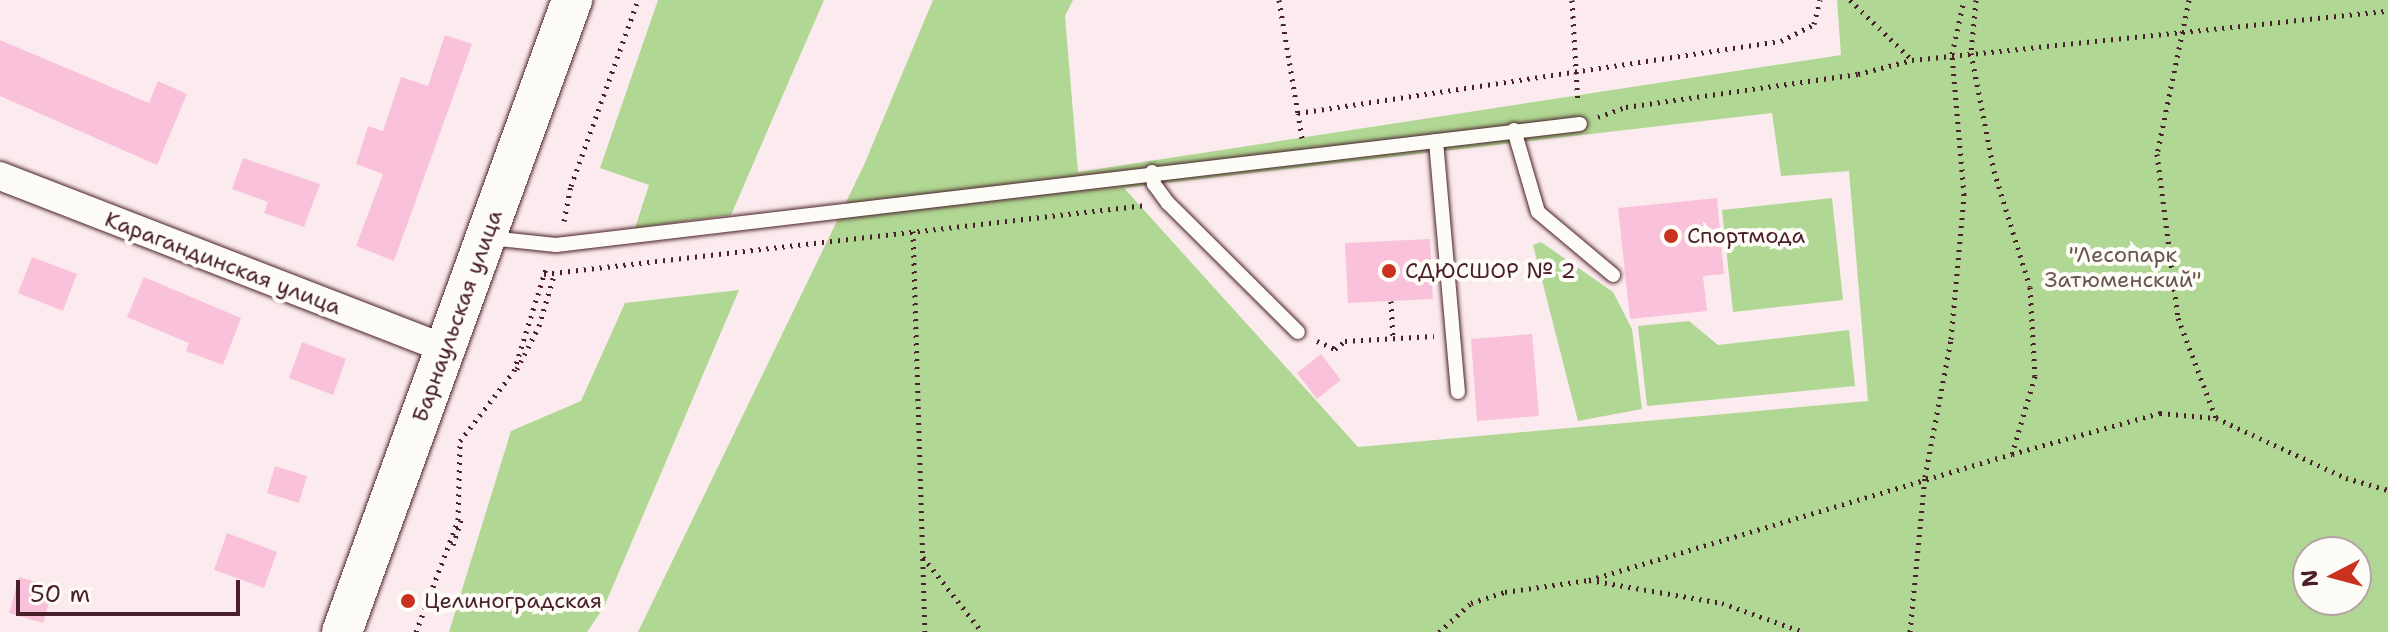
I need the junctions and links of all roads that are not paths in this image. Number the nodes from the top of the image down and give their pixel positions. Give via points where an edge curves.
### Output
1 (572, 0) edge
2 (1580, 124) road end
3 (1514, 130) junction
4 (1436, 141) junction
5 (1152, 172) junction
6 (0, 176) edge
7 (485, 237) junction
8 (1613, 275) dead end
9 (1298, 332) road end
10 (447, 349) junction
11 (1458, 392) dead end
12 (342, 632) edge

1 - 7 street, Барнаульская улица
2 - 3 lane
3 - 4 lane
3 - 8 lane via 1538,212
4 - 5 lane
4 - 11 lane
5 - 7 lane via 556,245
5 - 9 lane via 1168,203
6 - 10 street, Карагандинская улица
7 - 10 street, Барнаульская улица
10 - 12 street, Барнаульская улица

